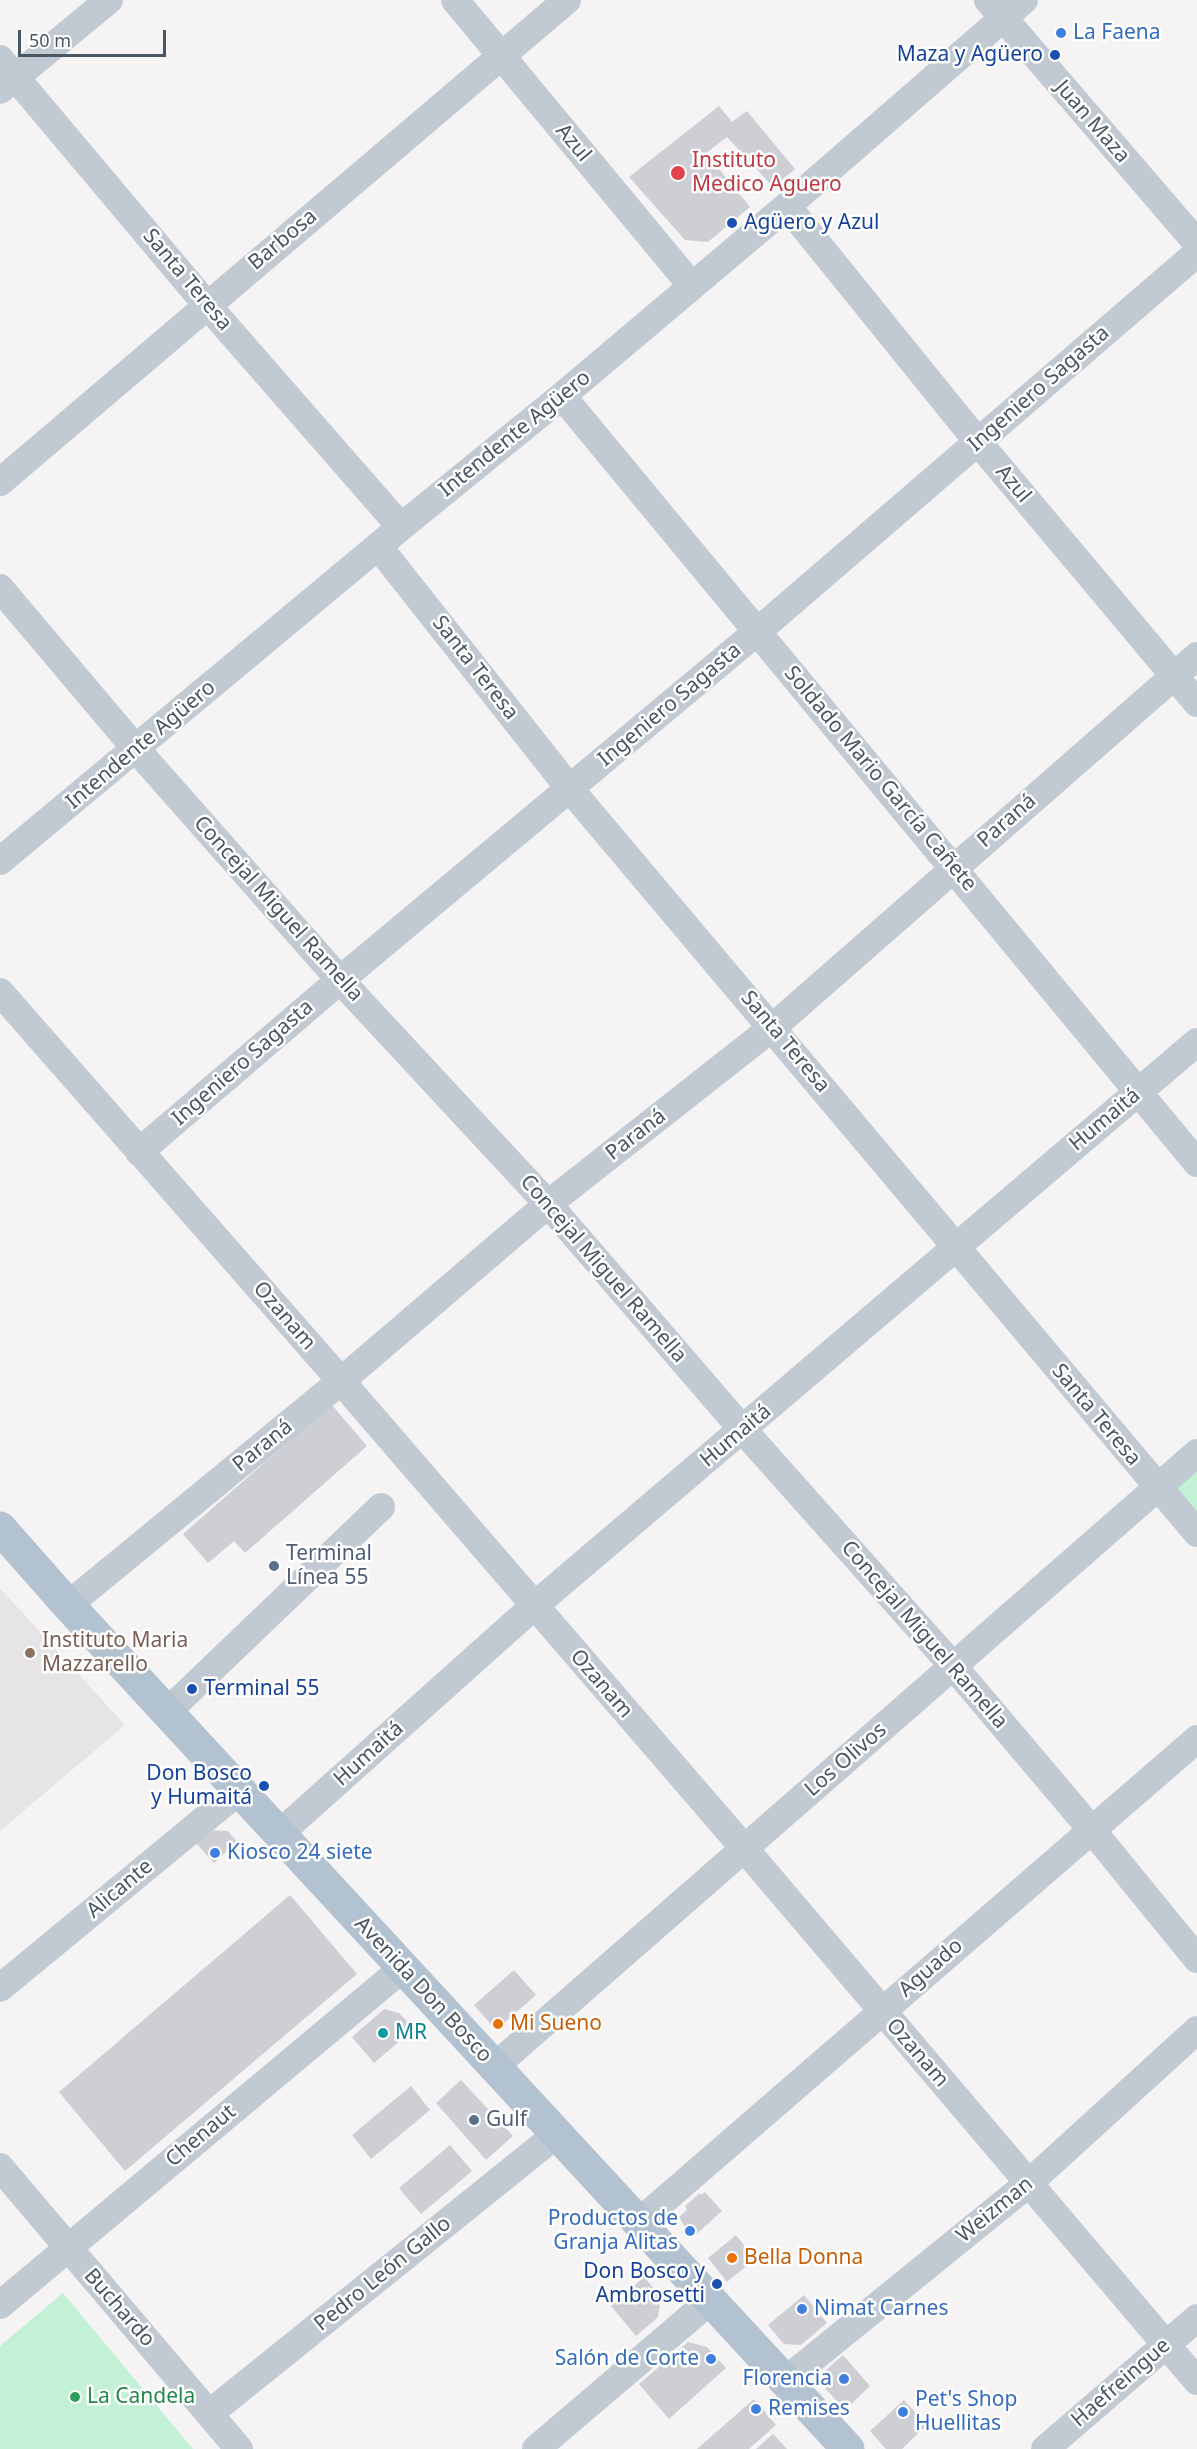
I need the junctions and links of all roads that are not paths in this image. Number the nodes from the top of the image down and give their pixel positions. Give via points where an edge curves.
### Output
1 (109, 0) edge
2 (455, 0) edge
3 (567, 0) edge
4 (1005, 6) edge
5 (501, 56) junction
6 (5, 75) edge
7 (787, 206) junction
8 (1197, 243) edge
9 (1197, 254) edge
10 (692, 286) junction
11 (207, 305) junction
12 (562, 396) junction
13 (978, 442) junction
14 (0, 482) edge
15 (401, 527) junction
16 (378, 546) junction
17 (0, 588) edge
18 (758, 632) junction
19 (1197, 656) edge
20 (1174, 676) junction
21 (1197, 703) edge
22 (136, 749) junction
23 (570, 789) junction
24 (0, 861) edge
25 (954, 867) junction
26 (340, 980) junction
27 (0, 992) edge
28 (773, 1027) junction
29 (1197, 1042) edge
30 (1138, 1092) junction
31 (139, 1152) junction
32 (1197, 1162) edge
33 (548, 1204) junction
34 (955, 1248) junction
35 (341, 1382) junction
36 (743, 1430) junction
37 (1197, 1453) edge
38 (1158, 1489) junction
39 (381, 1508) dead end
40 (0, 1528) edge
41 (1197, 1533) edge
42 (68, 1605) junction
43 (534, 1606) junction
44 (954, 1667) junction
45 (168, 1711) junction
46 (1197, 1738) edge
47 (240, 1790) junction
48 (1091, 1829) junction
49 (279, 1834) junction
50 (744, 1848) junction
51 (1197, 1959) edge
52 (403, 1968) junction
53 (0, 1988) edge
54 (882, 2012) junction
55 (1197, 2030) edge
56 (494, 2067) junction
57 (557, 2134) junction
58 (0, 2167) edge
59 (1029, 2183) junction
60 (639, 2222) junction
61 (67, 2247) junction
62 (711, 2300) junction
63 (0, 2304) edge
64 (1197, 2318) edge
65 (1166, 2344) junction
66 (786, 2380) junction
67 (1197, 2381) edge
68 (210, 2414) junction
69 (836, 2445) edge
70 (239, 2449) edge
71 (536, 2449) edge
72 (1045, 2449) edge

1 - 6 street
2 - 5 street, Azul
3 - 5 street, Barbosa
4 - 7 street, Intendente Agüero
4 - 8 street, Juan Maza
5 - 10 street, Azul
5 - 11 street, Barbosa
6 - 11 street, Santa Teresa
7 - 10 street, Intendente Agüero
7 - 13 street, Azul
9 - 13 street, Ingeniero Sagasta
10 - 12 street, Intendente Agüero
11 - 14 street, Barbosa
11 - 15 street, Santa Teresa
12 - 15 street, Intendente Agüero
12 - 18 street, Soldado Mario García Cañete
13 - 18 street, Ingeniero Sagasta
13 - 20 street, Azul
15 - 16 street, Intendente Agüero
16 - 22 street, Intendente Agüero
16 - 23 street, Santa Teresa
17 - 22 street, Concejal Miguel Ramella
18 - 23 street, Ingeniero Sagasta
18 - 25 street, Soldado Mario García Cañete
19 - 20 street, Paraná
20 - 21 street, Azul
20 - 25 street, Paraná
22 - 24 street, Intendente Agüero
22 - 26 street, Concejal Miguel Ramella
23 - 26 street, Ingeniero Sagasta
23 - 28 street, Santa Teresa
25 - 28 street, Paraná
25 - 30 street, Soldado Mario García Cañete
26 - 31 street, Ingeniero Sagasta
26 - 33 street, Concejal Miguel Ramella
27 - 31 street, Ozanam
28 - 33 street, Paraná
28 - 34 street, Santa Teresa
29 - 30 street, Humaitá
30 - 32 street, Soldado Mario García Cañete
30 - 34 street, Humaitá
31 - 35 street, Ozanam
33 - 35 street, Paraná
33 - 36 street, Concejal Miguel Ramella
34 - 36 street, Humaitá
34 - 38 street, Santa Teresa
35 - 42 street, Paraná
35 - 43 street, Ozanam
36 - 43 street, Humaitá
36 - 44 street, Concejal Miguel Ramella
37 - 38 street, Los Olivos
38 - 41 street, Santa Teresa
38 - 44 street, Los Olivos
39 - 45 street
40 - 42 main road, Avenida Don Bosco
42 - 45 main road, Avenida Don Bosco
43 - 49 street, Humaitá
43 - 50 street, Ozanam
44 - 48 street, Concejal Miguel Ramella
44 - 50 street, Los Olivos
45 - 47 main road, Avenida Don Bosco
46 - 48 street, Aguado
47 - 49 main road, Avenida Don Bosco
47 - 53 street, Alicante
48 - 51 street, Concejal Miguel Ramella
48 - 54 street, Aguado
49 - 52 main road, Avenida Don Bosco
50 - 54 street, Ozanam
50 - 56 street, Los Olivos
52 - 56 main road, Avenida Don Bosco
52 - 61 street, Chenaut
54 - 59 street, Ozanam
54 - 60 street, Aguado
55 - 59 street, Weizman
56 - 57 main road, Avenida Don Bosco
57 - 60 main road, Avenida Don Bosco
57 - 68 street, Pedro León Gallo
58 - 61 street, Buchardo
59 - 65 street, Ozanam
59 - 66 street, Weizman
60 - 62 main road, Avenida Don Bosco
61 - 63 street, Chenaut
61 - 68 street, Buchardo
62 - 66 main road, Avenida Don Bosco
62 - 71 street
64 - 65 street, Haefreingue
65 - 67 street, Ozanam
65 - 72 street, Haefreingue
66 - 69 main road, Avenida Don Bosco
68 - 70 street, Buchardo

